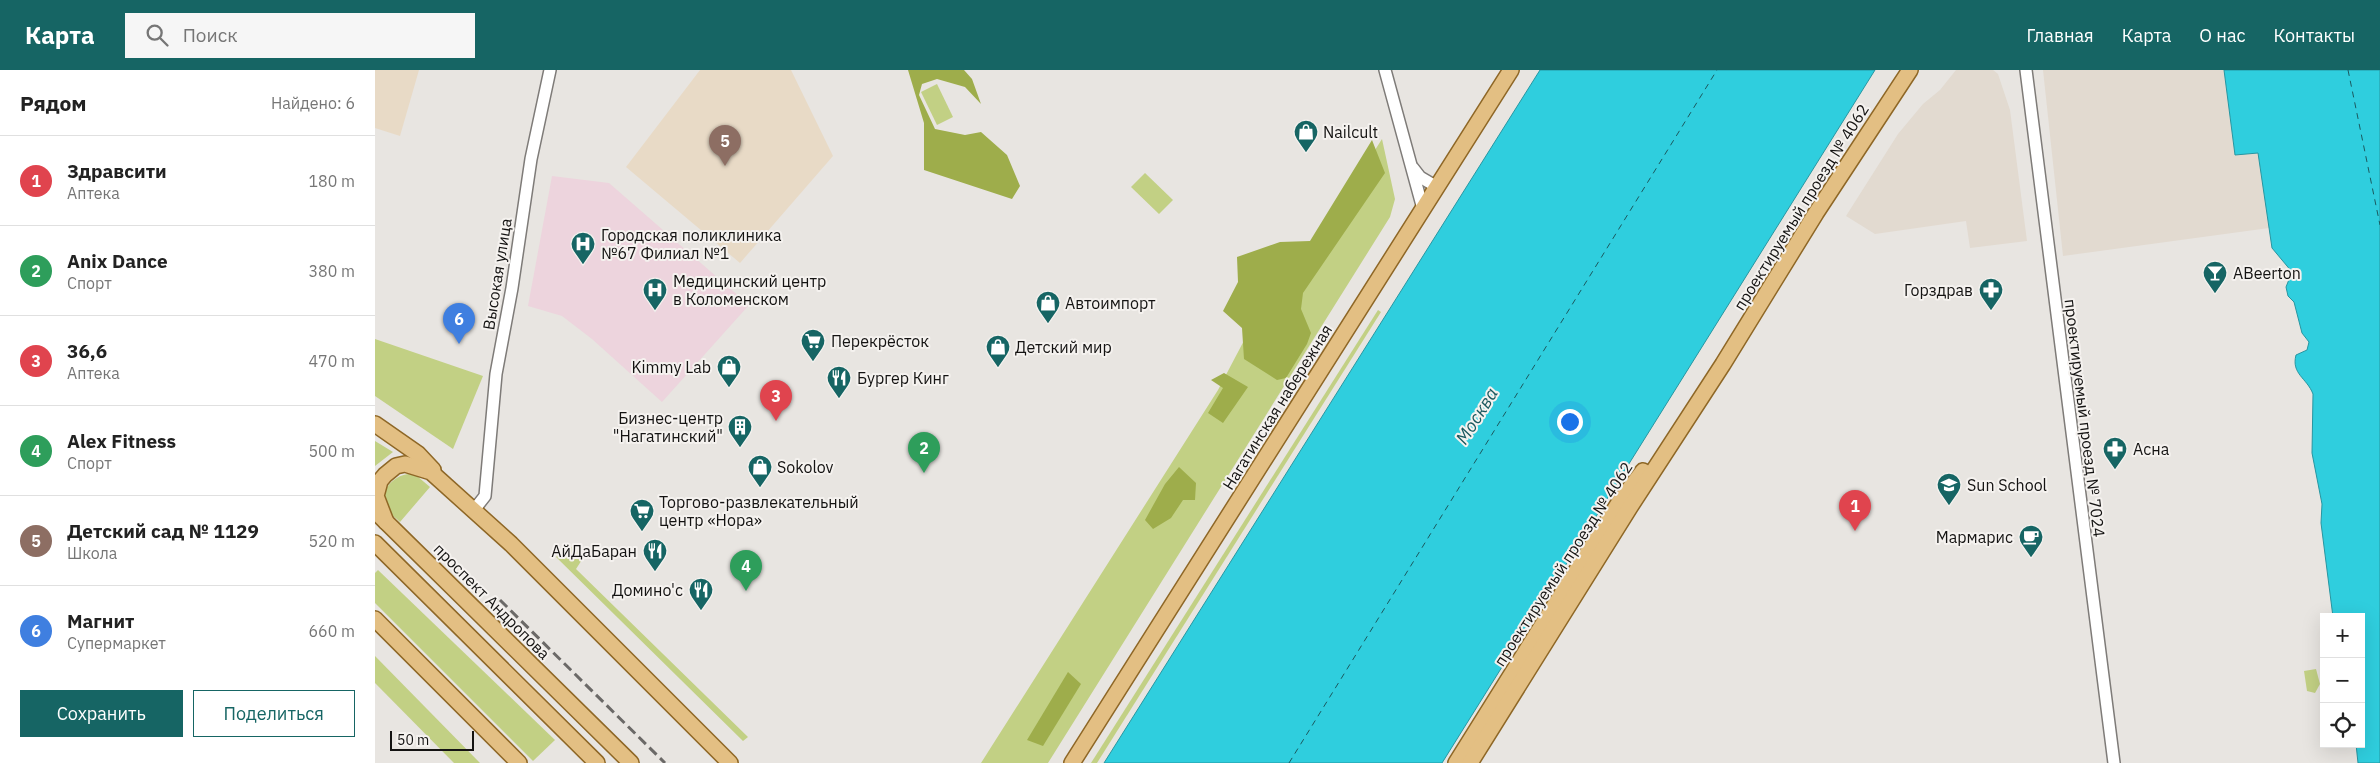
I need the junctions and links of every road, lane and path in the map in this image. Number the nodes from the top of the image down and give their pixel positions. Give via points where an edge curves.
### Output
1 (550, 70) edge
2 (1385, 70) edge
3 (1511, 70) edge
4 (1910, 70) edge
5 (2025, 72) edge
6 (1412, 166) junction
7 (1437, 188) junction
8 (1423, 208) junction
9 (1723, 364) junction
10 (375, 424) edge
11 (440, 479) junction
12 (474, 510) junction
13 (380, 516) edge
14 (375, 543) edge
15 (375, 550) edge
16 (389, 556) junction
17 (375, 619) edge
18 (519, 763) edge
19 (597, 763) edge
20 (631, 763) edge
21 (730, 763) edge
22 (1072, 763) edge
23 (1456, 763) edge
24 (1470, 763) edge
25 (2113, 763) edge

1 - 12 street, Высокая улица via 531,158 496,374 485,496
2 - 6 street
3 - 7 main road, Нагатинская набережная
4 - 9 main road, проектируемый проезд № 4062 via 1816,213
5 - 25 street, проектируемый проезд № 7024
6 - 7 street via 1420,177
6 - 8 street
7 - 8 main road, Нагатинская набережная
8 - 22 main road, Нагатинская набережная
9 - 23 main road, проектируемый проезд № 4062 via 1620,501
9 - 24 main road, проектируемый проезд № 4062
10 - 11 main road via 418,454
11 - 12 main road
11 - 13 main road via 409,464 396,466 380,481 376,496
12 - 21 main road
13 - 20 main road, проспект Андропова
14 - 16 main road
15 - 16 main road
16 - 19 main road
17 - 18 main road

